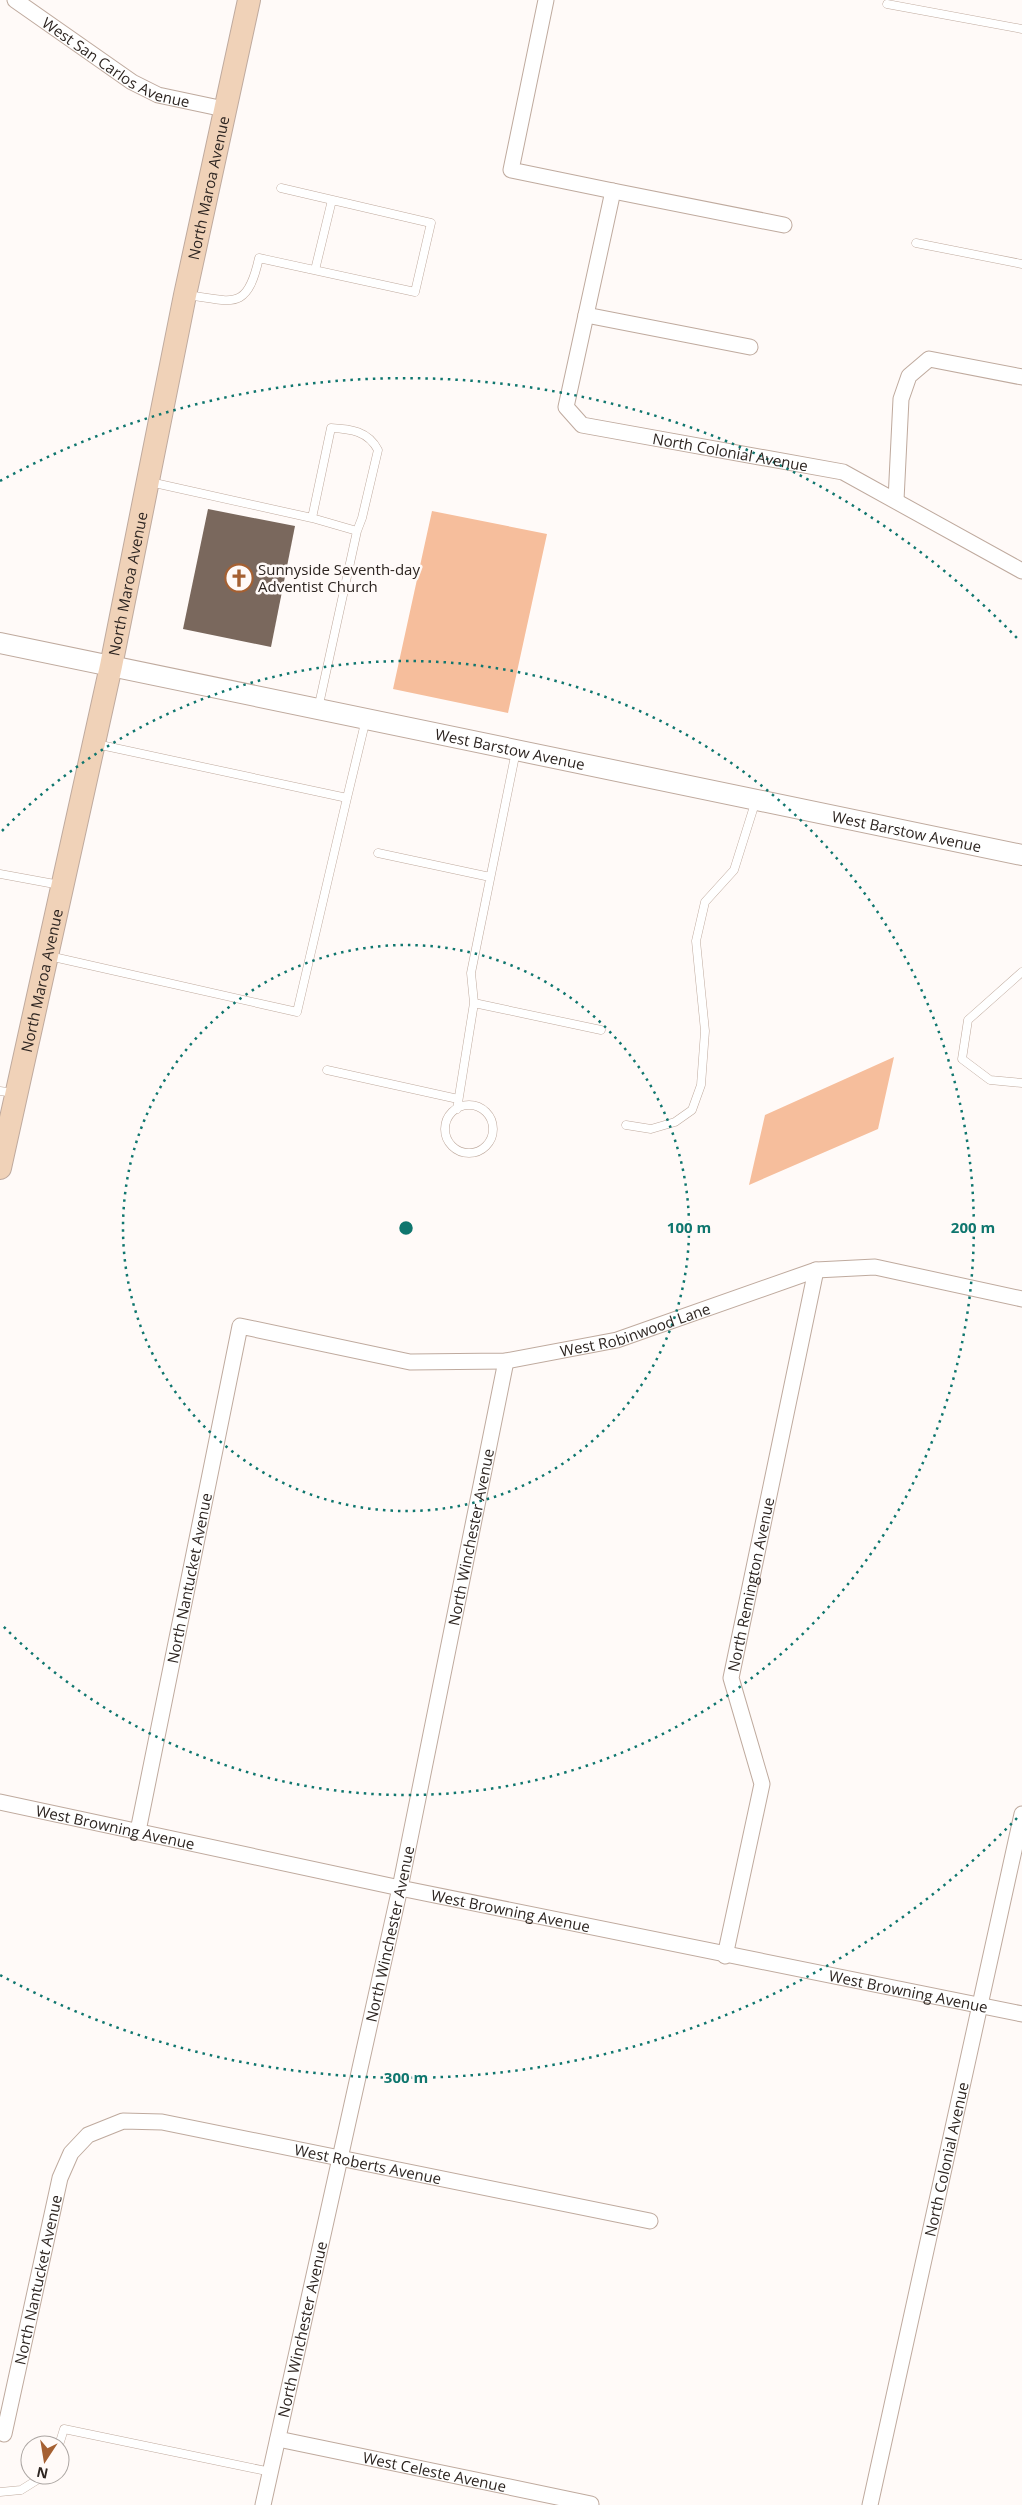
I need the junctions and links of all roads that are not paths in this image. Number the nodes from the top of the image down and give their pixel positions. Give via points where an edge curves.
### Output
1 (14, 0) edge
2 (248, 0) edge
3 (546, 0) edge
4 (888, 4) dead end
5 (1022, 29) edge
6 (224, 109) junction
7 (281, 188) dead end
8 (613, 191) junction
9 (332, 200) junction
10 (784, 225) dead end
11 (916, 243) dead end
12 (1022, 264) edge
13 (315, 270) junction
14 (185, 295) junction
15 (586, 315) junction
16 (750, 347) dead end
17 (1022, 377) edge
18 (148, 482) junction
19 (896, 500) junction
20 (312, 518) junction
21 (357, 531) junction
22 (1022, 571) edge
23 (0, 642) edge
24 (111, 666) junction
25 (318, 709) junction
26 (366, 719) junction
27 (94, 744) junction
28 (516, 751) junction
29 (347, 798) junction
30 (756, 800) junction
31 (378, 853) dead end
32 (1022, 855) edge
33 (0, 874) edge
34 (490, 877) junction
35 (62, 885) junction
36 (47, 956) junction
37 (1022, 972) edge
38 (474, 1002) junction
39 (601, 1030) dead end
40 (327, 1070) dead end
41 (1022, 1083) edge
42 (8, 1092) edge
43 (458, 1099) junction
44 (457, 1109) junction
45 (626, 1125) dead end
46 (0, 1168) edge
47 (816, 1270) junction
48 (1022, 1299) edge
49 (240, 1326) joint
50 (506, 1361) junction
51 (0, 1802) edge
52 (1022, 1814) edge
53 (138, 1831) junction
54 (400, 1888) junction
55 (725, 1956) junction
56 (980, 2006) junction
57 (1022, 2014) edge
58 (88, 2135) joint
59 (340, 2159) junction
60 (650, 2221) dead end
61 (4, 2434) dead end
62 (62, 2435) edge
63 (278, 2439) junction
64 (271, 2472) junction
65 (29, 2485) edge
66 (0, 2492) edge
67 (591, 2504) edge
68 (263, 2505) edge
69 (870, 2505) edge

1 - 6 street, West San Carlos Avenue via 132,82 158,95
2 - 6 main road, North Maroa Avenue
3 - 8 street via 511,170
4 - 5 lane
6 - 14 main road, North Maroa Avenue
7 - 9 lane
8 - 10 street
8 - 15 street
9 - 13 lane
9 - 13 lane via 431,223 415,292
11 - 12 lane
13 - 14 lane via 259,258 247,293 234,301
14 - 18 main road, North Maroa Avenue
15 - 16 street
15 - 19 street, North Colonial Avenue via 566,407 582,425 843,472
17 - 19 street via 929,359 909,376 901,399
18 - 20 lane
18 - 24 main road, North Maroa Avenue
19 - 22 street, North Colonial Avenue
20 - 21 lane
20 - 21 lane via 331,428 356,429 373,440 378,450
21 - 25 lane
23 - 24 street, West Barstow Avenue
24 - 25 street, West Barstow Avenue
24 - 27 main road, North Maroa Avenue
25 - 26 street, West Barstow Avenue
26 - 28 street, West Barstow Avenue
26 - 29 lane
27 - 29 lane
27 - 35 main road, North Maroa Avenue
28 - 30 street, West Barstow Avenue
28 - 34 lane
29 - 36 lane via 297,1012
30 - 32 street, West Barstow Avenue
30 - 45 lane via 734,870 705,902 696,941 704,1031 701,1085 692,1110 675,1122 651,1129
31 - 34 lane
33 - 35 lane
34 - 38 lane via 471,973
35 - 36 main road, North Maroa Avenue
36 - 42 main road, North Maroa Avenue
37 - 41 lane via 968,1020 962,1059 990,1080
38 - 39 lane
38 - 43 lane
40 - 43 lane
42 - 46 main road, North Maroa Avenue
43 - 44 lane
44 - 44 lane via 463,1106 480,1108 491,1119 490,1142 478,1152 462,1153 450,1144 446,1136 447,1121
47 - 48 street, West Robinwood Lane via 874,1266
47 - 50 street, West Robinwood Lane via 617,1340
47 - 55 street, North Remington Avenue via 732,1678 762,1784
49 - 50 street, West Robinwood Lane via 410,1362
49 - 53 street, North Nantucket Avenue
50 - 54 street, North Winchester Avenue
51 - 53 street, West Browning Avenue
52 - 56 street, North Colonial Avenue
53 - 54 street, West Browning Avenue
54 - 55 street, West Browning Avenue
54 - 59 street, North Winchester Avenue
55 - 56 street, West Browning Avenue
56 - 57 street, West Browning Avenue
56 - 69 street, North Colonial Avenue
58 - 59 street, West Roberts Avenue via 123,2121 162,2122
58 - 61 street, North Nantucket Avenue via 71,2153 60,2178
59 - 60 street, West Roberts Avenue
59 - 63 street, North Winchester Avenue
62 - 64 lane via 64,2429
63 - 64 street, North Winchester Avenue
63 - 67 street, West Celeste Avenue
64 - 68 street, North Winchester Avenue
65 - 66 lane via 21,2490

